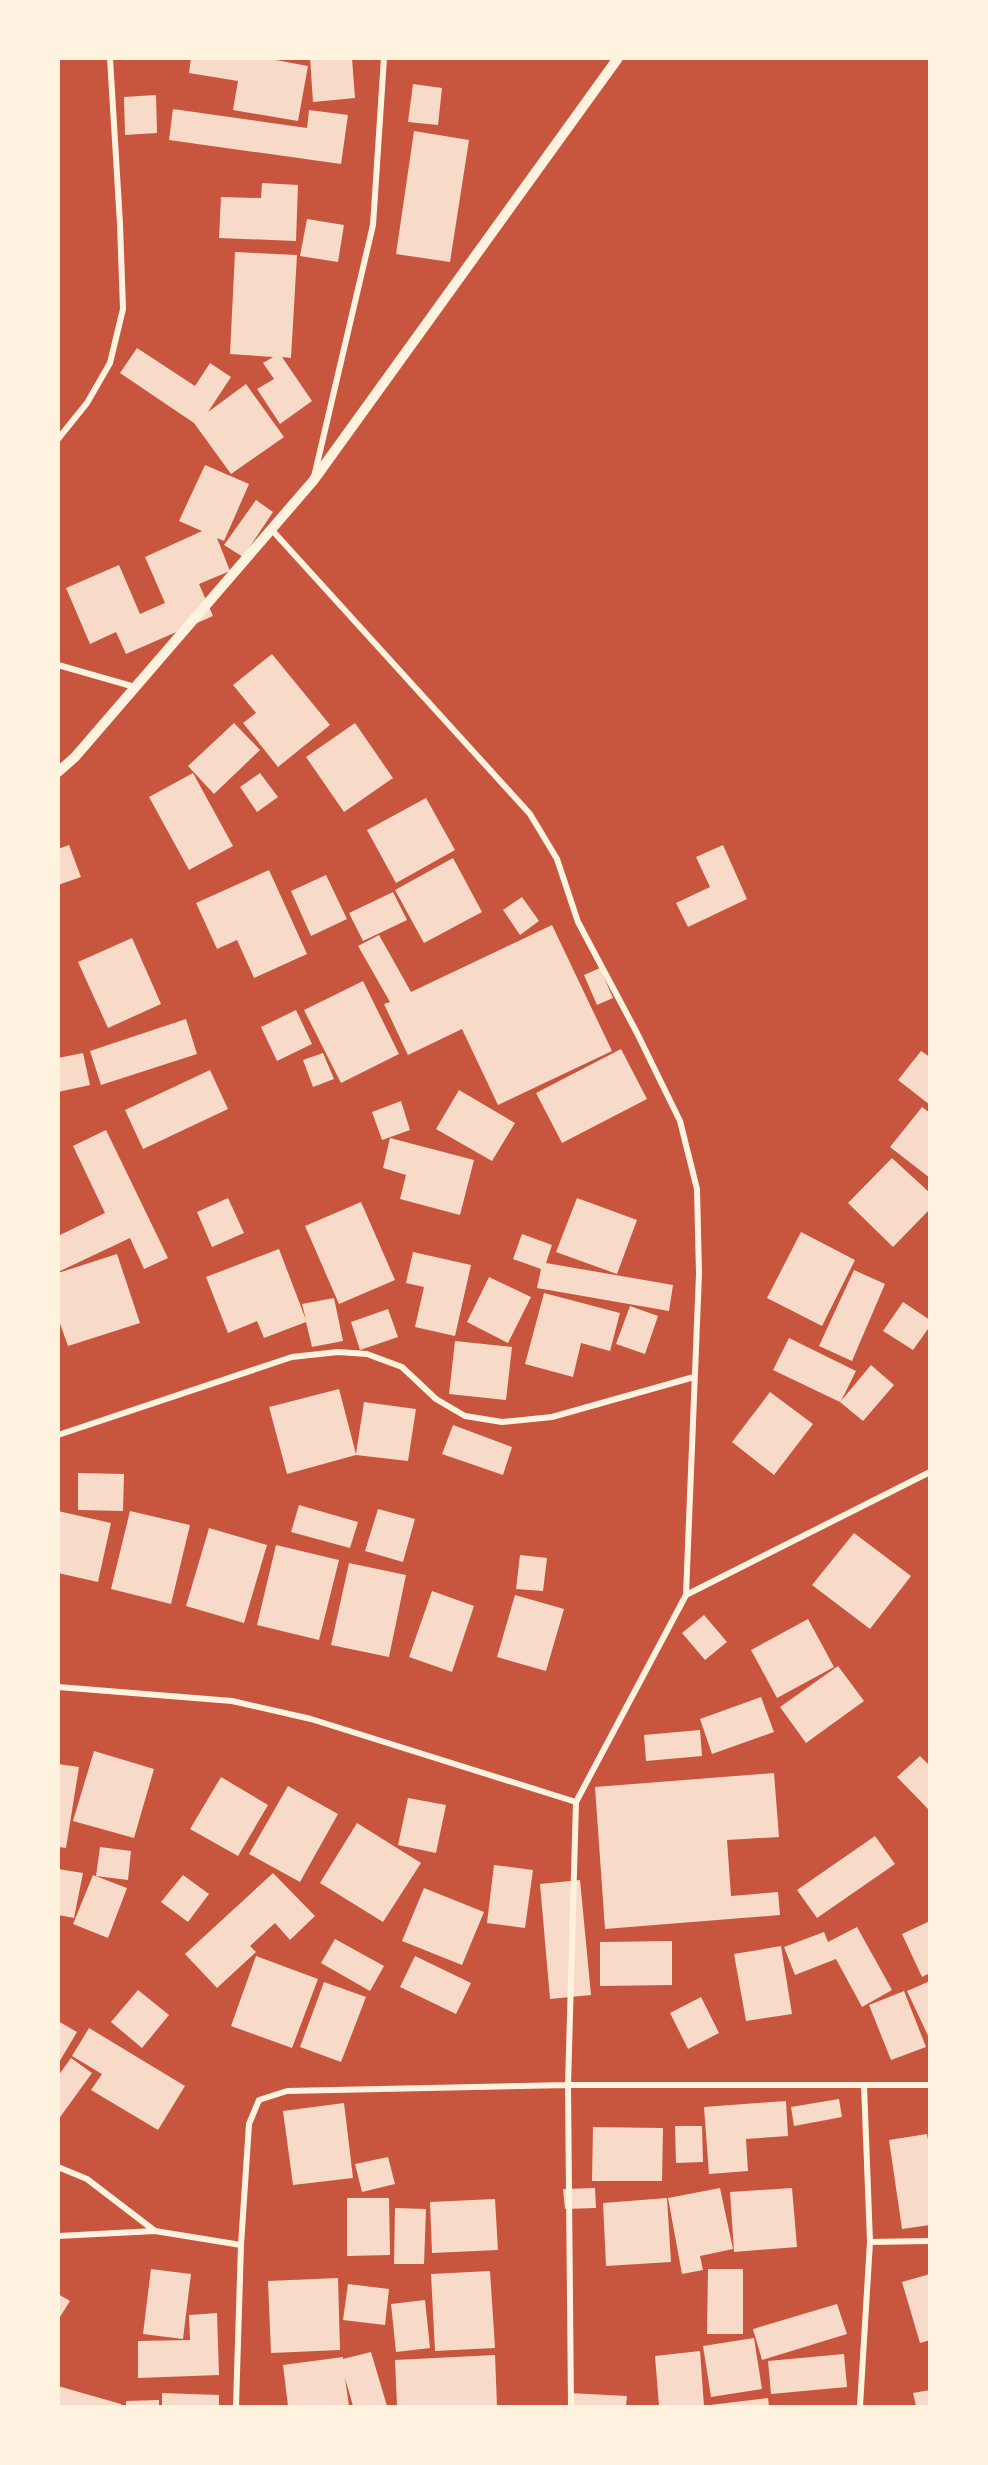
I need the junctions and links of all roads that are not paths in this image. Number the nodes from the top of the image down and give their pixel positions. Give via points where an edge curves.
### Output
1 (110, 58) edge
2 (384, 58) edge
3 (618, 58) edge
4 (58, 439) edge
5 (312, 481) junction
6 (271, 529) junction
7 (58, 665) edge
8 (135, 687) junction
9 (58, 772) edge
10 (694, 1377) junction
11 (58, 1436) edge
12 (930, 1472) edge
13 (687, 1595) junction
14 (58, 1687) edge
15 (576, 1802) junction
16 (568, 2085) junction
17 (864, 2085) junction
18 (930, 2085) edge
19 (58, 2168) edge
20 (155, 2231) junction
21 (58, 2236) edge
22 (930, 2241) edge
23 (870, 2242) junction
24 (241, 2246) junction
25 (236, 2406) edge
26 (571, 2406) edge
27 (860, 2406) edge

1 - 4 street via 123,309 110,363 87,403
2 - 5 street via 373,225
3 - 5 street
5 - 6 street
6 - 8 street
6 - 10 street via 530,814 557,860 578,922 680,1121 697,1189 699,1274
7 - 8 street
8 - 9 street
10 - 11 street via 552,1417 502,1422 465,1416 436,1399 402,1367 367,1354 338,1352 292,1357
10 - 13 street
12 - 13 street
13 - 15 street
14 - 15 street via 232,1701 311,1719
15 - 16 street
16 - 17 street
16 - 24 street via 287,2091 259,2100 249,2124
16 - 26 street
17 - 18 street
17 - 23 street
19 - 20 street via 87,2179
20 - 21 street
20 - 24 street
22 - 23 street
23 - 27 street
24 - 25 street

